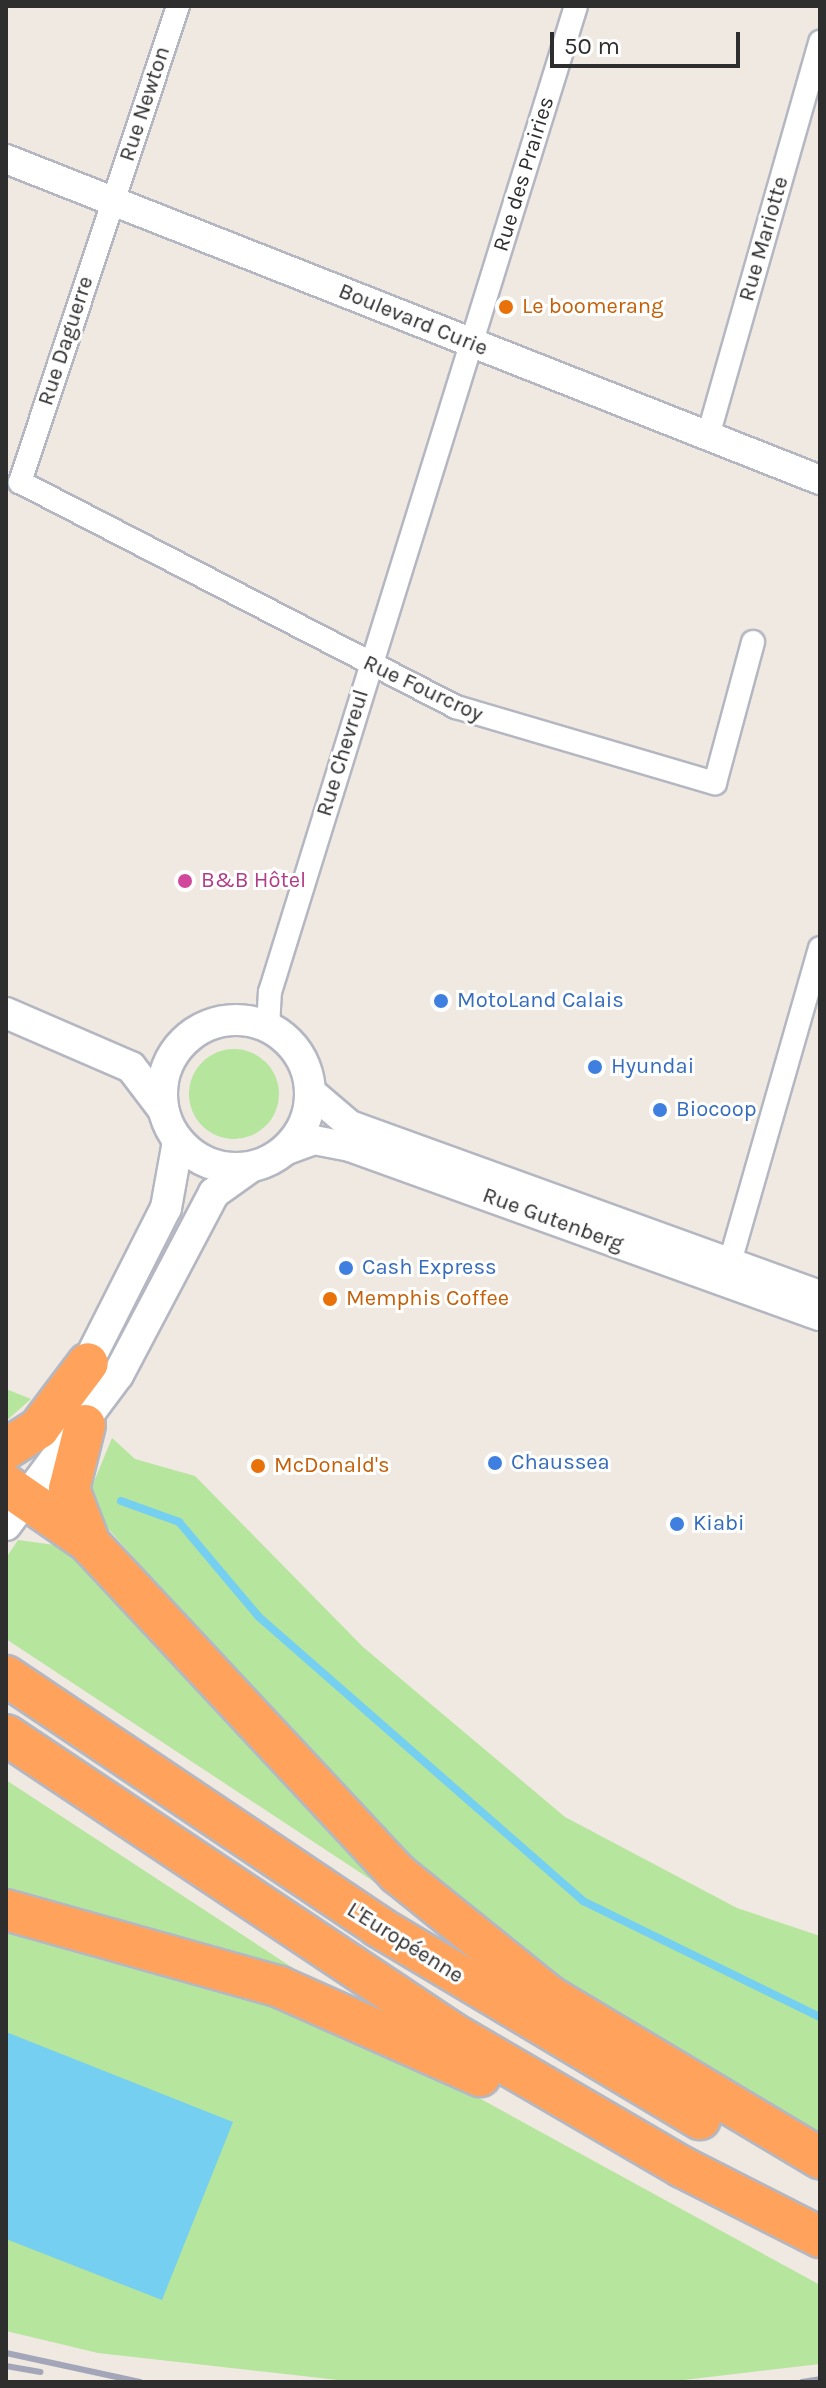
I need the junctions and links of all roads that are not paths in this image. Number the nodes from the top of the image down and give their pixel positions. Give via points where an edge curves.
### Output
1 (178, 6) edge
2 (576, 6) edge
3 (820, 42) edge
4 (6, 159) edge
5 (113, 201) junction
6 (472, 343) junction
7 (708, 436) junction
8 (820, 480) edge
9 (20, 482) joint
10 (753, 642) dead end
11 (370, 665) junction
12 (820, 948) edge
13 (6, 1013) edge
14 (268, 1028) junction
15 (61, 1032) junction
16 (182, 1044) junction
17 (310, 1091) junction
18 (163, 1109) junction
19 (178, 1141) junction
20 (284, 1151) junction
21 (253, 1167) junction
22 (727, 1272) junction
23 (820, 1295) edge
24 (820, 1316) edge
25 (88, 1363) junction
26 (85, 1425) junction
27 (6, 1449) edge
28 (13, 1504) edge
29 (90, 1544) junction
30 (6, 1676) edge
31 (6, 1735) edge
32 (6, 1910) edge
33 (820, 2158) edge
34 (682, 2167) junction
35 (820, 2182) edge
36 (820, 2237) edge

1 - 5 street, Rue Newton
2 - 6 street, Rue des Prairies
3 - 7 street, Rue Mariotte
4 - 5 street, Boulevard Curie
5 - 6 street, Boulevard Curie
5 - 9 street, Rue Daguerre
6 - 7 street, Boulevard Curie
6 - 11 street, Rue Chevreul
7 - 8 street, Boulevard Curie
9 - 11 street, Rue Fourcroy
10 - 11 street, Rue Fourcroy via 715,783 513,728
11 - 14 street, Rue Chevreul via 270,992
12 - 22 street
13 - 15 main road
14 - 16 main road via 227,1021
14 - 17 main road via 298,1054
15 - 16 main road via 137,1050
15 - 18 main road via 131,1067
16 - 18 main road via 165,1074
17 - 20 main road via 304,1124
17 - 22 street, Rue Gutenberg via 350,1125
18 - 19 main road
19 - 21 main road via 217,1166
19 - 25 main road via 166,1208
20 - 21 main road
20 - 22 street, Rue Gutenberg via 314,1140 350,1147
21 - 26 main road via 229,1176 214,1193
22 - 23 street, Rue Gutenberg
22 - 24 street, Rue Gutenberg
25 - 27 highway via 39,1428
25 - 28 main road
26 - 28 main road
26 - 29 highway via 69,1489
28 - 29 highway
29 - 33 highway via 368,1844 462,1931 549,1996
30 - 35 highway, L'Européenne via 451,1973 608,2068
31 - 34 highway via 451,2032
32 - 34 highway via 280,1987 392,2034 600,2139
34 - 36 highway

